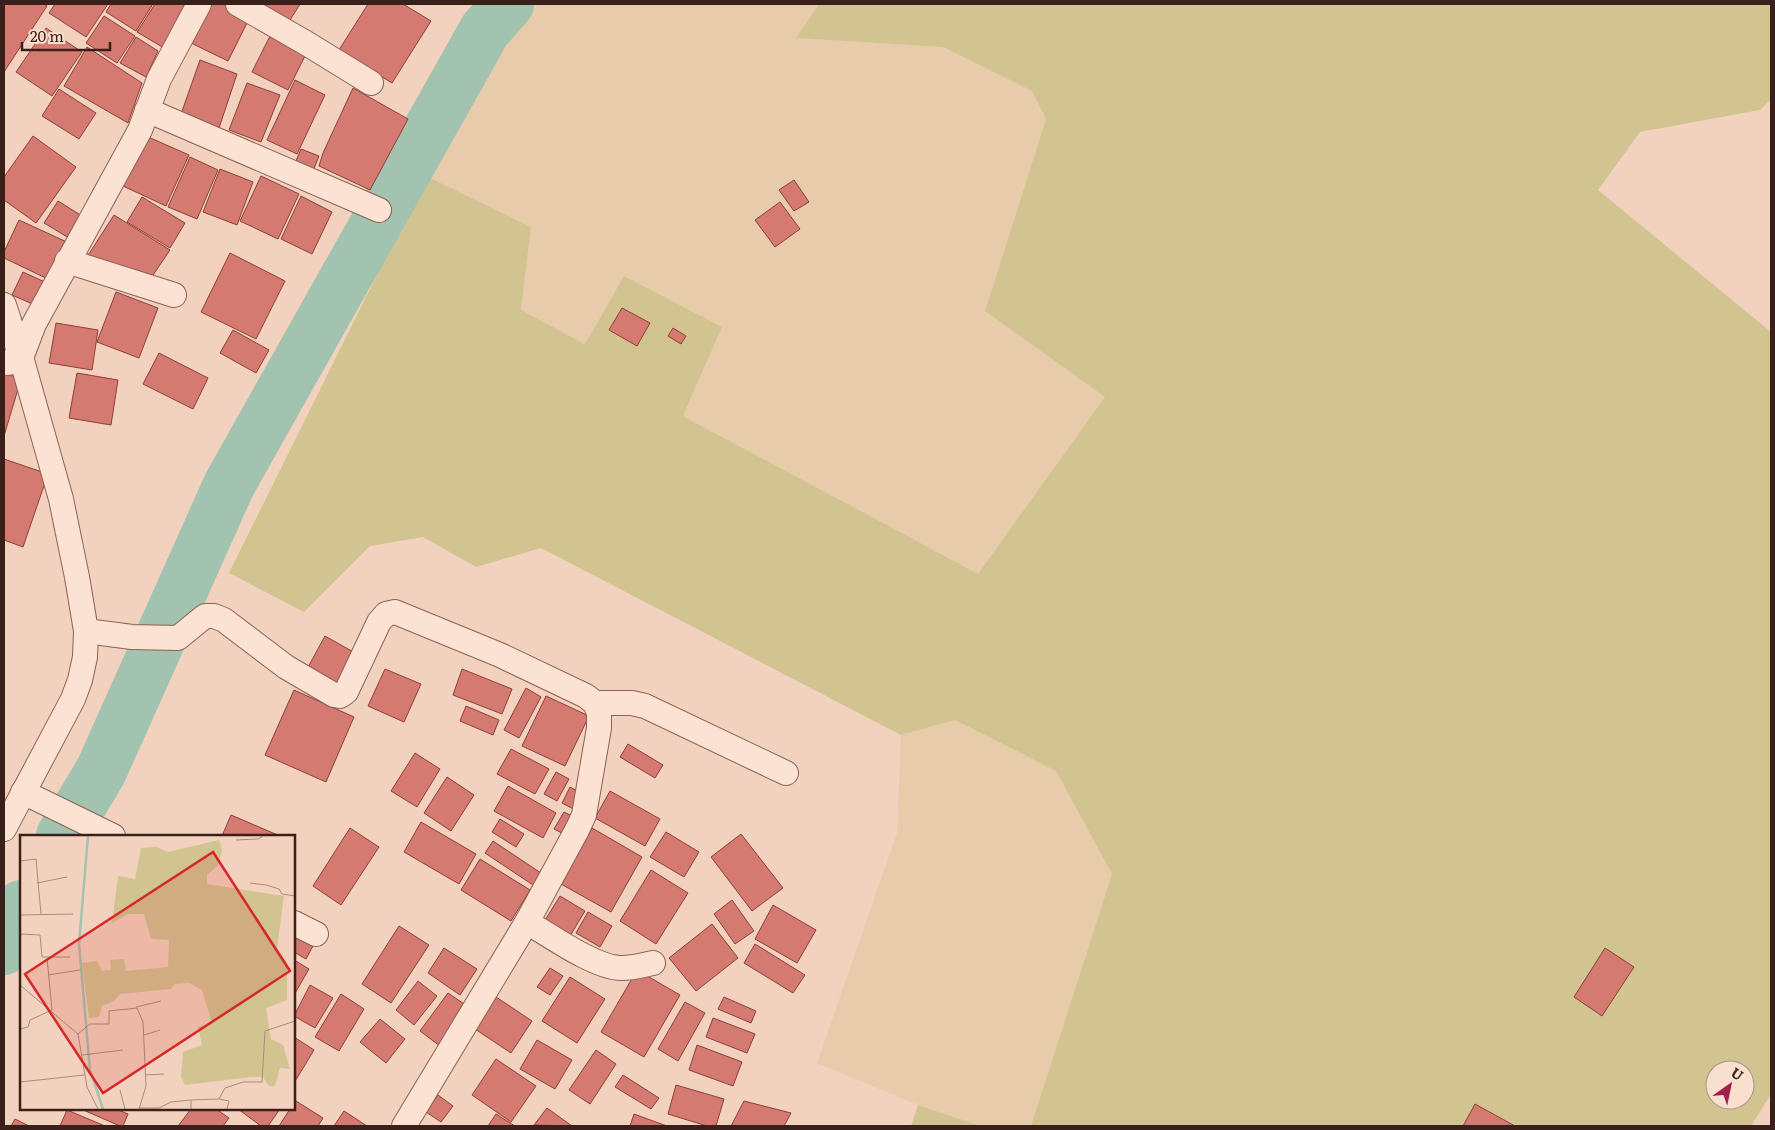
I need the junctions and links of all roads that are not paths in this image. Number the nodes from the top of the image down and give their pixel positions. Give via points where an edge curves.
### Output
1 (199, 4) edge
2 (238, 4) edge
3 (371, 83) dead end
4 (147, 110) junction
5 (379, 210) dead end
6 (67, 261) junction
7 (174, 295) dead end
8 (4, 305) edge
9 (12, 360) edge
10 (86, 631) junction
11 (595, 703) junction
12 (786, 773) dead end
13 (24, 792) junction
14 (4, 829) edge
15 (104, 832) edge
16 (527, 922) junction
17 (295, 924) edge
18 (316, 934) dead end
19 (653, 963) dead end
20 (404, 1126) edge

1 - 4 street via 159,79
2 - 3 street
4 - 5 street
4 - 6 street via 128,153
6 - 7 street
6 - 9 street
8 - 9 street
9 - 10 street via 61,499
10 - 11 street via 178,638 205,616 214,616 224,620 286,667 340,696 346,692 380,622 386,614 395,612 500,655
10 - 13 street via 80,680
11 - 12 street via 646,706
11 - 16 street via 599,728 584,815
13 - 14 street
13 - 15 street
16 - 19 street via 604,964 620,968
16 - 20 street
17 - 18 street

